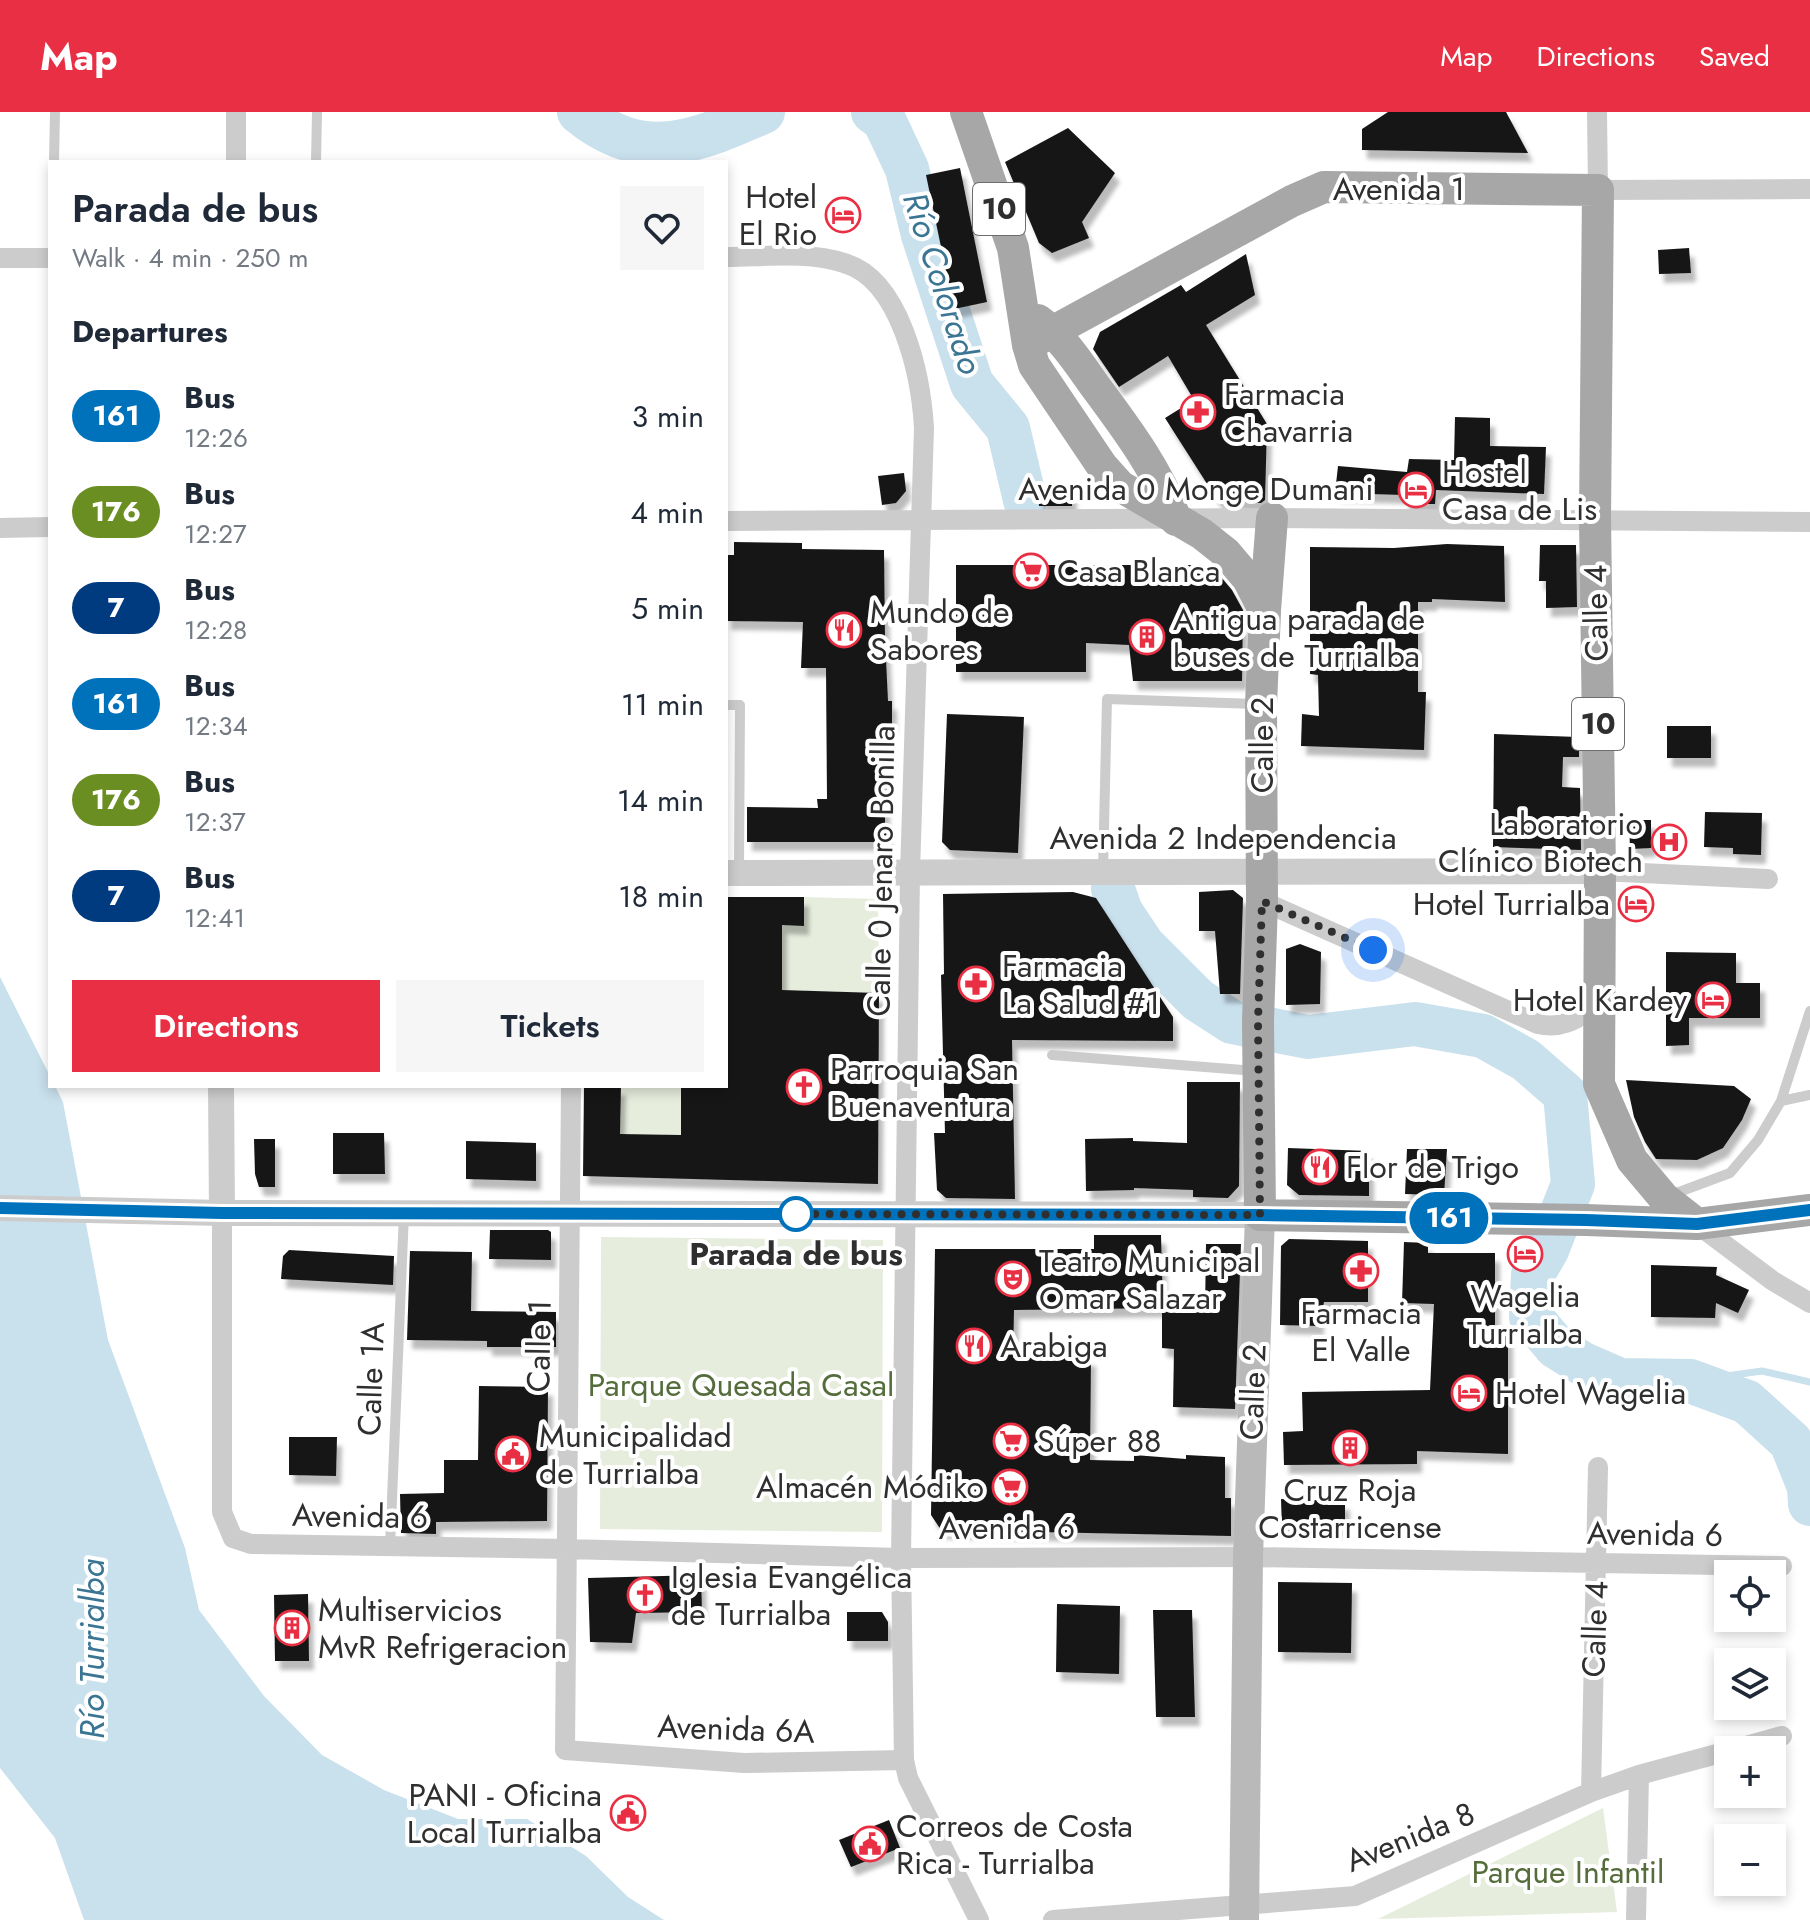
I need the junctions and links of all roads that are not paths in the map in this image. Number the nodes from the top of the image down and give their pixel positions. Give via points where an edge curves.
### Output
1 (55, 112) edge
2 (236, 112) edge
3 (317, 112) edge
4 (966, 112) edge
5 (1597, 112) edge
6 (54, 160) edge
7 (236, 160) edge
8 (316, 160) edge
9 (1810, 189) edge
10 (1598, 190) junction
11 (728, 257) edge
12 (0, 258) edge
13 (48, 258) edge
14 (1040, 338) junction
15 (1138, 497) junction
16 (1272, 518) junction
17 (1084, 519) junction
18 (1595, 519) junction
19 (1176, 520) junction
20 (728, 521) edge
21 (919, 521) junction
22 (1810, 522) edge
23 (48, 527) edge
24 (0, 528) edge
25 (1265, 612) junction
26 (1261, 704) junction
27 (728, 705) edge
28 (1600, 871) junction
29 (1103, 872) junction
30 (732, 873) edge
31 (910, 873) junction
32 (1768, 879) dead end
33 (1262, 887) junction
34 (1600, 1004) junction
35 (1810, 1011) edge
36 (1052, 1055) dead end
37 (1258, 1066) junction
38 (221, 1088) edge
39 (571, 1088) edge
40 (1810, 1095) edge
41 (1781, 1101) junction
42 (1664, 1198) junction
43 (0, 1208) edge
44 (1810, 1210) edge
45 (222, 1213) junction
46 (404, 1213) junction
47 (571, 1213) junction
48 (906, 1214) junction
49 (1260, 1215) junction
50 (1697, 1224) junction
51 (1810, 1303) edge
52 (1598, 1467) dead end
53 (390, 1547) junction
54 (567, 1549) junction
55 (1248, 1557) junction
56 (901, 1558) junction
57 (1597, 1563) junction
58 (1714, 1565) edge
59 (565, 1750) joint
60 (1714, 1754) edge
61 (904, 1760) junction
62 (1639, 1775) junction
63 (1591, 1792) junction
64 (1245, 1912) edge
65 (979, 1920) edge
66 (1053, 1920) edge
67 (1636, 1920) edge

1 - 6 lane
2 - 7 street
3 - 8 lane
4 - 14 main road, 10 via 1013,248 1022,309
5 - 10 street, Calle 4
9 - 10 street, Avenida 1
10 - 14 main road, Avenida 1 via 1324,187
10 - 18 main road, Calle 4 / 10
11 - 21 street, Calle 0 Jenaro Bonilla via 792,256 847,263 880,286 917,377 924,428
12 - 13 street
14 - 15 main road via 1034,365 1102,466
14 - 19 main road, 10 via 1133,438
15 - 17 street
15 - 19 main road
16 - 18 street, Avenida 0 Monge Dumani
16 - 19 street, Avenida 0 Monge Dumani
16 - 25 main road, Calle 2
17 - 19 street, Avenida 0 Monge Dumani
17 - 21 street, Avenida 0 Monge Dumani
18 - 22 street, Avenida 0 Monge Dumani
18 - 28 main road, Calle 4 / 10
19 - 25 main road via 1226,553 1248,579
20 - 21 street, Avenida 0 Monge Dumani
21 - 31 street, Calle 0 Jenaro Bonilla
23 - 24 street
25 - 26 main road, Calle 2
26 - 29 lane via 1107,699
26 - 33 main road, Calle 2
27 - 30 lane via 740,705
28 - 32 street, Avenida 2 Independencia
28 - 33 street, Avenida 2 Independencia
28 - 34 main road, Calle 4 / 10
29 - 31 street, Avenida 2 Independencia
29 - 33 street, Avenida 2 Independencia
30 - 31 street, Avenida 2 Independencia
31 - 48 street, Calle 0 Jenaro Bonilla
33 - 34 street via 1538,1024 1564,1026
33 - 37 main road, Calle 2
34 - 42 main road, Calle 4 / 10 via 1599,1084 1632,1160
35 - 41 lane
36 - 37 lane
37 - 49 main road, Calle 2
38 - 45 street
39 - 47 street, Calle 1
40 - 41 lane
41 - 42 lane via 1730,1173
42 - 50 main road, Calle 4 / 10
43 - 45 street
44 - 50 main road
45 - 46 street
45 - 53 street, Avenida 6 via 222,1512 233,1538 251,1544
46 - 47 street
46 - 53 lane, Calle 1A
47 - 48 street
47 - 54 street, Calle 1
48 - 49 street
48 - 56 street, Calle 0 Jenaro Bonilla
49 - 50 main road
49 - 55 main road, Calle 2
50 - 51 street
52 - 57 street, Calle 4
53 - 54 street, Avenida 6
54 - 56 street, Avenida 6
54 - 59 street, Calle 1
55 - 56 street, Avenida 6
55 - 57 street, Avenida 6
55 - 64 main road, Calle 2
56 - 61 street, Calle 0 Jenaro Bonilla
57 - 58 street, Avenida 6
57 - 63 street, Calle 4
59 - 61 street, Avenida 6A via 744,1763
60 - 62 street, Avenida 8
61 - 65 street, Calle 0 Jenaro Bonilla via 908,1778
62 - 63 street, Avenida 8
62 - 67 street
63 - 64 street, Avenida 8 via 1355,1896
64 - 66 street, Avenida 8

